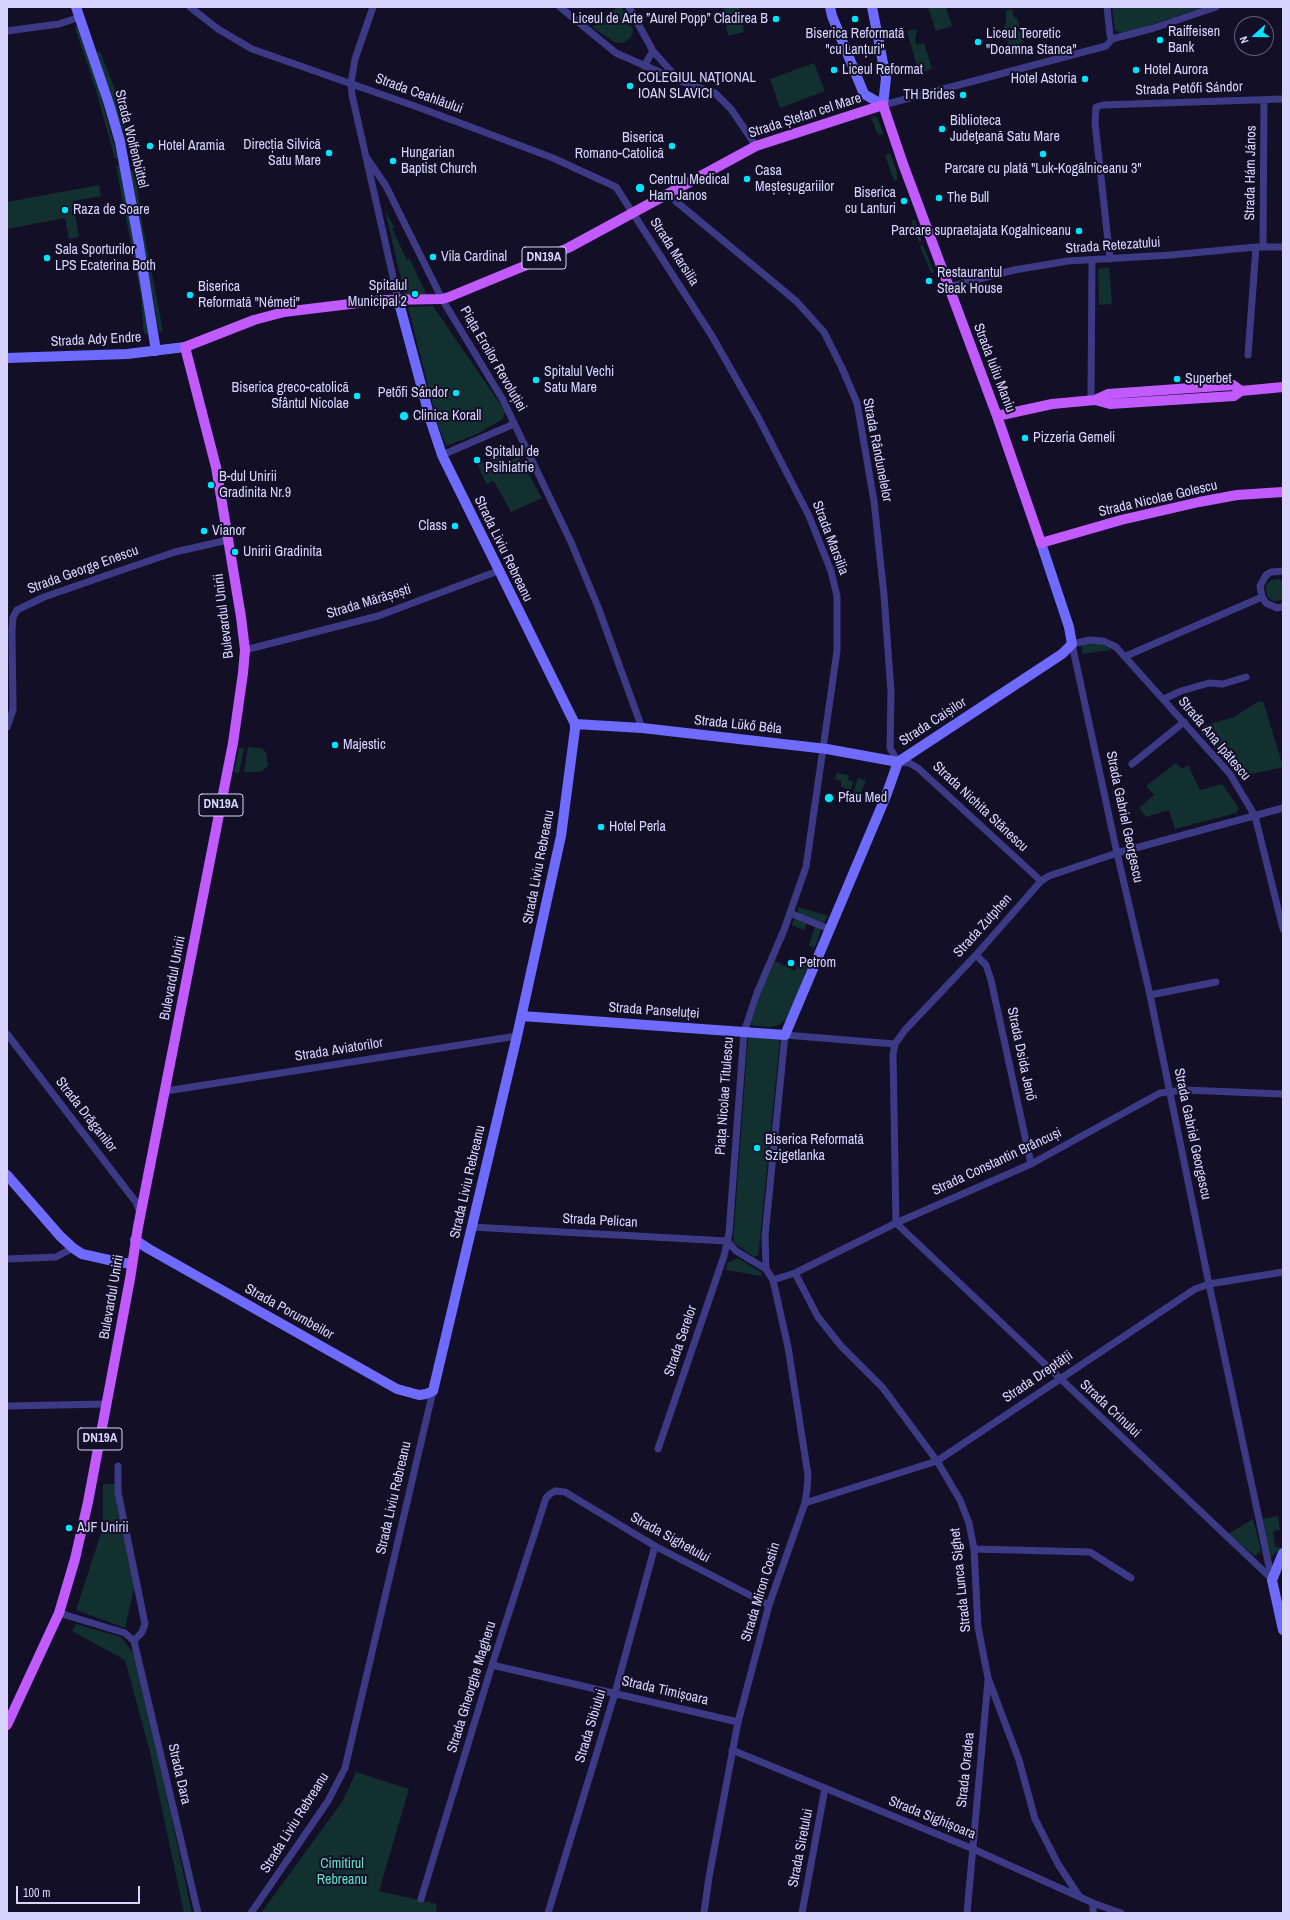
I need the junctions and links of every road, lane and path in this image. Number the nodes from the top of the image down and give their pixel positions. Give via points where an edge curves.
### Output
1 (76, 7) edge
2 (190, 7) edge
3 (373, 7) edge
4 (560, 7) edge
5 (629, 7) edge
6 (830, 7) edge
7 (872, 7) edge
8 (1106, 7) edge
9 (1216, 7) edge
10 (80, 17) junction
11 (7, 31) edge
12 (1112, 39) junction
13 (653, 51) junction
14 (644, 66) junction
15 (680, 81) junction
16 (351, 83) junction
17 (1283, 99) edge
18 (1264, 100) junction
19 (883, 105) junction
20 (756, 146) junction
21 (367, 158) junction
22 (667, 194) junction
23 (633, 212) junction
24 (1283, 247) edge
25 (1260, 248) junction
26 (1110, 259) junction
27 (1092, 260) junction
28 (948, 287) junction
29 (398, 299) junction
30 (442, 299) junction
31 (185, 347) junction
32 (156, 351) junction
33 (1248, 355) dead end
34 (7, 358) edge
35 (1283, 388) edge
36 (1093, 400) junction
37 (997, 416) junction
38 (514, 424) junction
39 (442, 455) junction
40 (1283, 492) edge
41 (228, 540) junction
42 (1041, 543) junction
43 (498, 571) junction
44 (1283, 571) edge
45 (1262, 597) junction
46 (1283, 607) edge
47 (1072, 644) junction
48 (244, 650) junction
49 (1126, 656) junction
50 (1246, 677) dead end
51 (1164, 700) junction
52 (1184, 722) junction
53 (575, 724) junction
54 (7, 727) edge
55 (642, 728) junction
56 (822, 748) junction
57 (898, 762) junction
58 (1132, 764) dead end
59 (1283, 808) edge
60 (1255, 816) junction
61 (1117, 853) junction
62 (1041, 881) junction
63 (790, 913) junction
64 (829, 929) junction
65 (1283, 929) edge
66 (976, 955) junction
67 (1216, 982) dead end
68 (1150, 995) junction
69 (522, 1016) junction
70 (744, 1032) junction
71 (7, 1034) edge
72 (785, 1034) junction
73 (517, 1036) junction
74 (895, 1044) junction
75 (166, 1091) junction
76 (1169, 1091) junction
77 (1283, 1094) edge
78 (1030, 1164) junction
79 (7, 1174) edge
80 (140, 1215) junction
81 (896, 1223) junction
82 (472, 1227) junction
83 (135, 1240) junction
84 (727, 1241) junction
85 (73, 1248) junction
86 (7, 1259) edge
87 (132, 1264) junction
88 (766, 1269) junction
89 (1283, 1272) edge
90 (795, 1273) junction
91 (774, 1280) junction
92 (1209, 1284) junction
93 (1059, 1379) junction
94 (433, 1391) junction
95 (107, 1404) junction
96 (7, 1406) edge
97 (658, 1449) dead end
98 (936, 1461) junction
99 (118, 1466) dead end
100 (560, 1491) joint
101 (805, 1504) junction
102 (655, 1546) junction
103 (974, 1549) junction
104 (1283, 1553) edge
105 (1131, 1578) dead end
106 (1272, 1580) junction
107 (769, 1605) junction
108 (59, 1613) junction
109 (1283, 1630) edge
110 (134, 1642) junction
111 (492, 1665) junction
112 (988, 1678) junction
113 (615, 1693) junction
114 (738, 1722) junction
115 (7, 1725) edge
116 (732, 1750) junction
117 (825, 1788) junction
118 (972, 1848) junction
119 (1079, 1896) junction
120 (421, 1899) dead end
121 (1093, 1903) junction
122 (198, 1913) edge
123 (252, 1913) edge
124 (548, 1913) edge
125 (704, 1913) edge
126 (802, 1913) edge
127 (966, 1913) edge
128 (1093, 1913) edge
129 (1121, 1913) edge

1 - 10 main road, Strada Wolfenbüttel
2 - 16 street, Strada Ceahlăului via 218,29 252,49
3 - 16 street, Piața Eroilor Revoluției via 355,59
4 - 14 street via 616,53
5 - 13 street
6 - 19 main road via 864,94
7 - 19 main road via 886,78
8 - 12 street
9 - 12 street
10 - 11 street via 59,24
10 - 32 main road, Strada Wolfenbüttel via 109,104 123,158
12 - 19 street, Strada Ștefan cel Mare / DN19A via 1106,46
13 - 14 street
13 - 15 street
14 - 15 street
15 - 20 street via 715,93 721,98 747,130
16 - 21 street, Piața Eroilor Revoluției via 354,109
16 - 23 street, Strada Ceahlăului via 570,164 616,187
17 - 18 street, Strada Petőfi Sándor
18 - 25 street, Strada Hám János
18 - 26 street, Strada Petőfi Sándor via 1096,107 1095,123
19 - 20 main road, Strada Ștefan cel Mare / DN19A
19 - 28 main road, Strada Iuliu Maniu
20 - 22 main road, Strada Ștefan cel Mare / DN19A
21 - 29 street, Piața Eroilor Revoluției
21 - 30 street, Piața Eroilor Revoluției via 386,186
22 - 23 main road, Strada Ștefan cel Mare / DN19A
22 - 57 street, Strada Rândunelelor via 809,314 824,332 857,404 874,501 884,595 890,684 890,748
23 - 30 main road, Strada Ștefan cel Mare / DN19A via 568,248
23 - 56 street, Strada Marsilia via 712,336 758,417 809,516 831,571 837,596 837,651
24 - 25 street, Strada Retezatului
25 - 26 street, Strada Retezatului
25 - 33 street, Strada Hám János
26 - 27 street, Strada Retezatului
27 - 28 street, Strada Retezatului via 1068,261 1014,270
27 - 36 street
28 - 37 main road, Strada Iuliu Maniu
29 - 30 main road, Strada Ștefan cel Mare / DN19A
29 - 31 main road, Strada Ștefan cel Mare / DN19A via 269,316
29 - 39 main road, Piața Eroilor Revoluției
30 - 38 street, Piața Eroilor Revoluției via 503,400
31 - 32 main road, Strada Ady Endre / DN19A
31 - 41 main road, Bulevardul Unirii / DN19A via 216,467
32 - 34 main road, Strada Ady Endre / DN19A
35 - 36 main road via 1241,391 1233,385 1108,394
36 - 37 main road via 1052,404
37 - 42 main road, Strada Iuliu Maniu
38 - 39 street, Piața Eroilor Revoluției
38 - 55 street via 571,542 598,607
39 - 43 main road, Strada Liviu Rebreanu
40 - 42 main road, Strada Nicolae Golescu via 1237,495 1199,502 1120,520
41 - 48 main road, Bulevardul Unirii / DN19A
41 - 54 street, Strada George Enescu via 175,552 44,597 17,610 13,617 12,631 13,710
42 - 47 main road, Strada Iuliu Maniu via 1069,627
43 - 48 street, Strada Mărășești via 378,616
43 - 53 main road, Strada Liviu Rebreanu
44 - 45 street via 1271,572 1266,576 1260,586
45 - 46 street via 1271,606
45 - 49 street
47 - 49 street, Strada Ana Ipătescu via 1090,640 1103,641 1116,647
47 - 57 main road, Strada Caișilor via 1062,654
47 - 61 street, Strada Gabriel Georgescu
48 - 75 main road, Bulevardul Unirii / DN19A via 234,737
49 - 51 street, Strada Ana Ipătescu
50 - 51 street via 1223,684 1209,683 1181,691
51 - 52 street, Strada Ana Ipătescu
52 - 58 street
52 - 60 street, Strada Ana Ipătescu via 1230,774
53 - 55 main road, Strada Lükő Béla
53 - 69 main road, Strada Liviu Rebreanu via 562,836
55 - 56 main road, Strada Lükő Béla
56 - 57 main road, Strada Lükő Béla
56 - 63 street, Strada Marsilia via 806,867
57 - 62 street, Strada Nichita Stănescu via 909,763 918,768
57 - 64 main road, Strada Caișilor
59 - 60 street, Strada Zutphen
60 - 61 street, Strada Zutphen
60 - 65 street, Strada Ana Ipătescu
61 - 62 street, Strada Zutphen
61 - 68 street, Strada Gabriel Georgescu
62 - 66 street, Strada Zutphen
63 - 64 street
63 - 70 street, Piața Nicolae Titulescu
64 - 72 main road
66 - 74 street, Strada Zutphen via 904,1030
66 - 78 street, Strada Dsida Jenő via 986,965 991,980
67 - 68 street
68 - 76 street, Strada Gabriel Georgescu
69 - 70 main road, Strada Panseluței
69 - 73 main road, Strada Liviu Rebreanu
70 - 72 main road, Strada Panseluței
70 - 84 street, Piața Nicolae Titulescu
71 - 80 street, Strada Drăganilor via 136,1202
72 - 74 street
72 - 88 street via 765,1236
73 - 75 street, Strada Aviatorilor
73 - 82 main road, Strada Liviu Rebreanu
74 - 81 street, Strada Zutphen via 893,1054
75 - 80 main road, Bulevardul Unirii / DN19A
76 - 77 street, Strada Constantin Brâncuși
76 - 78 street, Strada Constantin Brâncuși via 1160,1093
76 - 92 street, Strada Gabriel Georgescu
78 - 81 street, Strada Constantin Brâncuși
79 - 85 main road
80 - 83 main road, Bulevardul Unirii / DN19A
81 - 90 street, Strada Constantin Brâncuși
81 - 93 street, Strada Crinului
82 - 84 street, Strada Pelican
82 - 94 main road, Strada Liviu Rebreanu
83 - 87 main road, Bulevardul Unirii / DN19A
83 - 94 main road, Strada Porumbeilor via 397,1389 419,1395
84 - 88 street via 736,1251
84 - 97 street, Strada Serelor
85 - 86 street via 56,1257
85 - 87 main road via 82,1254
87 - 95 main road, Bulevardul Unirii / DN19A
88 - 91 street
89 - 92 street, Strada Dreptății
90 - 91 street, Strada Constantin Brâncuși
90 - 98 street, Strada Lunca Sighet via 818,1317 840,1346 883,1388
91 - 101 street, Strada Miron Costin via 788,1347 808,1475
92 - 93 street, Strada Dreptății via 1195,1289
92 - 106 street, Strada Gabriel Georgescu
93 - 98 street, Strada Dreptății
93 - 106 street, Strada Crinului
94 - 123 street, Strada Liviu Rebreanu via 345,1768 328,1801
95 - 96 street
95 - 108 main road, Bulevardul Unirii / DN19A via 75,1559
98 - 101 street, Strada Dreptății
98 - 103 street, Strada Lunca Sighet via 960,1500 969,1524
99 - 110 street via 118,1492 145,1624
100 - 102 street, Strada Sighetului
100 - 111 street, Strada Gheorghe Magheru via 546,1498
101 - 107 street, Strada Miron Costin
102 - 107 street, Strada Sighetului
102 - 113 street, Strada Sibiului
103 - 105 street via 1090,1552
103 - 112 street, Strada Lunca Sighet via 978,1627
104 - 106 main road
106 - 109 main road, Strada Gabriel Georgescu
107 - 114 street, Strada Miron Costin
108 - 110 street via 125,1633
108 - 115 main road, DN19A
110 - 122 street, Strada Dara
111 - 113 street, Strada Timișoara
111 - 120 street, Strada Gheorghe Magheru
112 - 118 street, Strada Oradea
112 - 119 street, Strada Lunca Sighet via 1019,1760 1035,1819 1058,1864
113 - 114 street, Strada Timișoara
113 - 124 street, Strada Sibiului
114 - 116 street, Strada Miron Costin
116 - 117 street, Strada Sighișoara
116 - 125 street, Strada Miron Costin
117 - 118 street, Strada Sighișoara
117 - 126 street, Strada Siretului
118 - 119 street, Strada Sighișoara
118 - 127 street, Strada Oradea
119 - 121 street, Strada Sighișoara
121 - 128 street
121 - 129 street, Strada Sighișoara

